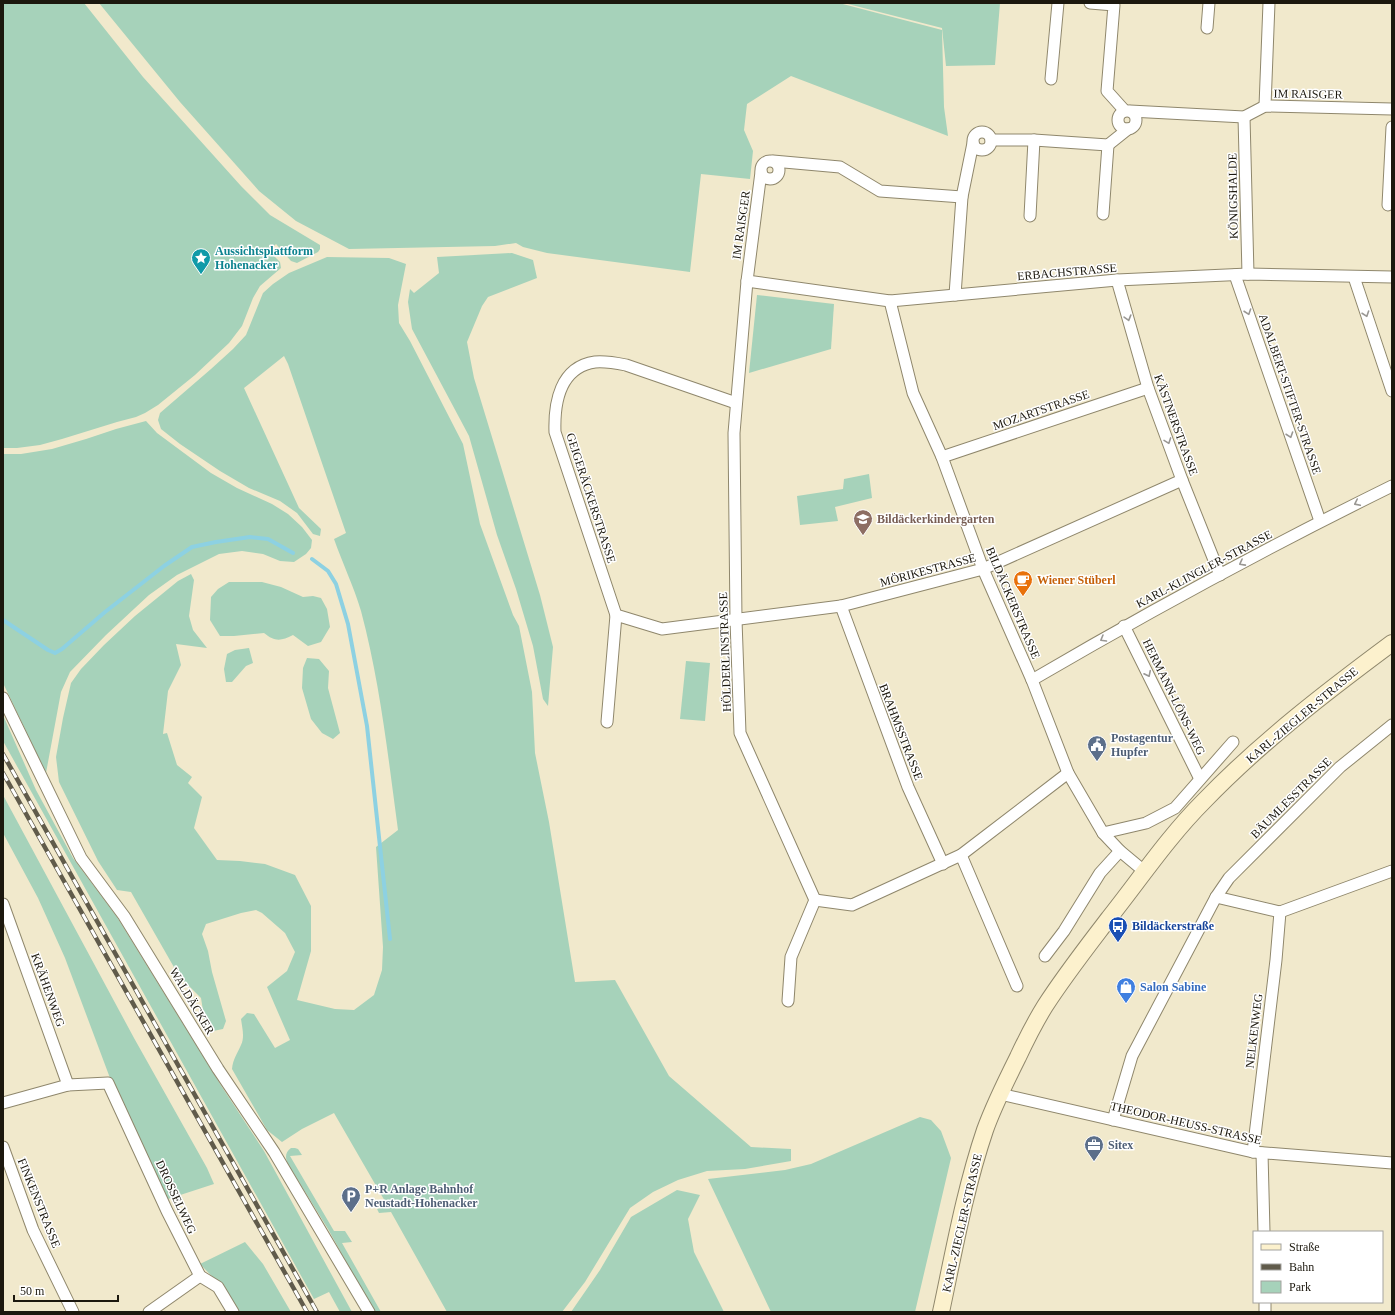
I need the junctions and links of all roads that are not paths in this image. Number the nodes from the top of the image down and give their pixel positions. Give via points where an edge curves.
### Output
1 (1058, 3) edge
2 (1090, 3) edge
3 (1209, 3) edge
4 (1269, 3) edge
5 (1207, 28) dead end
6 (1051, 79) dead end
7 (1265, 106) junction
8 (1392, 110) edge
9 (1128, 111) junction
10 (1244, 117) junction
11 (1392, 126) edge
12 (1034, 140) junction
13 (1108, 145) junction
14 (773, 161) junction
15 (761, 172) junction
16 (962, 197) junction
17 (1388, 205) dead end
18 (1103, 214) dead end
19 (1030, 216) dead end
20 (1248, 274) junction
21 (1235, 275) junction
22 (1354, 277) junction
23 (1392, 278) edge
24 (1117, 280) junction
25 (747, 281) junction
26 (955, 295) junction
27 (890, 301) junction
28 (1148, 388) junction
29 (1392, 390) edge
30 (736, 403) junction
31 (942, 457) junction
32 (1182, 480) junction
33 (1392, 486) edge
34 (1320, 521) junction
35 (983, 569) junction
36 (1220, 575) junction
37 (841, 606) junction
38 (616, 615) junction
39 (736, 620) junction
40 (1124, 626) junction
41 (1392, 643) edge
42 (1032, 680) junction
43 (3, 698) edge
44 (607, 722) dead end
45 (1392, 725) edge
46 (1234, 742) dead end
47 (1068, 773) junction
48 (1200, 779) junction
49 (1104, 834) junction
50 (1120, 851) junction
51 (960, 855) junction
52 (943, 864) junction
53 (1144, 871) junction
54 (1392, 871) edge
55 (1216, 897) junction
56 (815, 900) junction
57 (3, 904) edge
58 (1280, 912) junction
59 (1045, 956) dead end
60 (1017, 986) dead end
61 (788, 1002) dead end
62 (68, 1085) junction
63 (1000, 1094) junction
64 (3, 1103) edge
65 (1113, 1120) junction
66 (3, 1147) edge
67 (1258, 1153) junction
68 (1392, 1163) edge
69 (1264, 1231) edge
70 (200, 1276) junction
71 (73, 1312) edge
72 (149, 1312) edge
73 (233, 1312) edge
74 (368, 1312) edge
75 (941, 1312) edge

1 - 6 street
2 - 9 street via 1114,5 1108,91
3 - 5 street
4 - 7 street
7 - 8 street, IM RAISGER
7 - 10 street, IM RAISGER
9 - 10 street
9 - 13 street via 1118,116 1120,126 1128,129
10 - 20 street, KÖNIGSHALDE
11 - 17 street
12 - 13 street
12 - 16 street via 991,140 985,132 976,134 973,138
12 - 19 street
13 - 18 street
14 - 15 street via 764,163
14 - 15 street via 780,168 776,178 767,178
14 - 16 street via 840,167 880,191
15 - 25 street, IM RAISGER
16 - 26 street
20 - 21 street, ERBACHSTRASSE
20 - 22 street, ERBACHSTRASSE
21 - 24 street, ERBACHSTRASSE
21 -> 34 street, ADALBERT-STIFTER-STRASSE
22 - 23 street, ERBACHSTRASSE
22 -> 29 street
24 - 26 street, ERBACHSTRASSE
24 -> 28 street, KÄSTNERSTRASSE
25 - 27 street, ERBACHSTRASSE
25 - 30 street, HÖLDERLINSTRASSE
26 - 27 street, ERBACHSTRASSE
27 - 31 street, BILDÄCKERSTRASSE via 912,393
28 - 31 street, MOZARTSTRASSE
28 -> 32 street, KÄSTNERSTRASSE
30 - 38 street, GEIGERÄCKERSTRASSE via 611,362 583,365 563,384 556,401 555,432
30 - 39 street, HÖLDERLINSTRASSE
31 - 35 street, BILDÄCKERSTRASSE
32 - 35 street, MÖRIKESTRASSE
32 - 36 street, KÄSTNERSTRASSE
33 -> 34 street, KARL-KLINGLER-STRASSE
34 -> 36 street, KARL-KLINGLER-STRASSE
35 - 37 street, MÖRIKESTRASSE
35 - 42 street, BILDÄCKERSTRASSE
36 - 40 street, KARL-KLINGLER-STRASSE
37 - 39 street, MÖRIKESTRASSE
37 - 52 street, BRAHMSSTRASSE via 903,774
38 - 39 street via 662,629
38 - 44 street, GEIGERÄCKERSTRASSE
39 - 56 street, HÖLDERLINSTRASSE via 740,733
40 -> 42 street, KARL-KLINGLER-STRASSE
40 -> 48 street, HERMANN-LÖNS-WEG
41 - 53 street, KARL-ZIEGLER-STRASSE via 1339,682 1257,749 1202,802
42 - 47 street, BILDÄCKERSTRASSE
43 - 74 street, WALDÄCKER via 81,858 124,916 218,1069 274,1152
45 - 55 street, BÄUMLESSTRASSE via 1340,767 1229,878
46 - 48 street, KARL-ZIEGLER-STRASSE
47 - 49 street, BILDÄCKERSTRASSE
47 - 51 street
48 - 49 street, KARL-ZIEGLER-STRASSE via 1175,808 1146,823
49 - 50 street, BILDÄCKERSTRASSE
50 - 53 street, BILDÄCKERSTRASSE
50 - 59 street via 1100,873 1064,931
51 - 52 street
51 - 60 street
52 - 56 street via 852,905
53 - 63 street, KARL-ZIEGLER-STRASSE via 1046,1005
54 - 58 street
55 - 58 street
55 - 65 street, BÄUMLESSTRASSE via 1132,1056
56 - 61 street via 791,957
57 - 62 street, KRÄHENWEG
58 - 67 street, NELKENWEG
62 - 64 street
62 - 70 street, DROSSELWEG via 108,1083
63 - 65 street, THEODOR-HEUSS-STRASSE
63 - 75 street, KARL-ZIEGLER-STRASSE via 971,1174
65 - 67 street, THEODOR-HEUSS-STRASSE
66 - 71 street, FINKENSTRASSE via 33,1230
67 - 68 street, THEODOR-HEUSS-STRASSE
67 - 69 street, NELKENWEG
70 - 72 street
70 - 73 street via 218,1287

